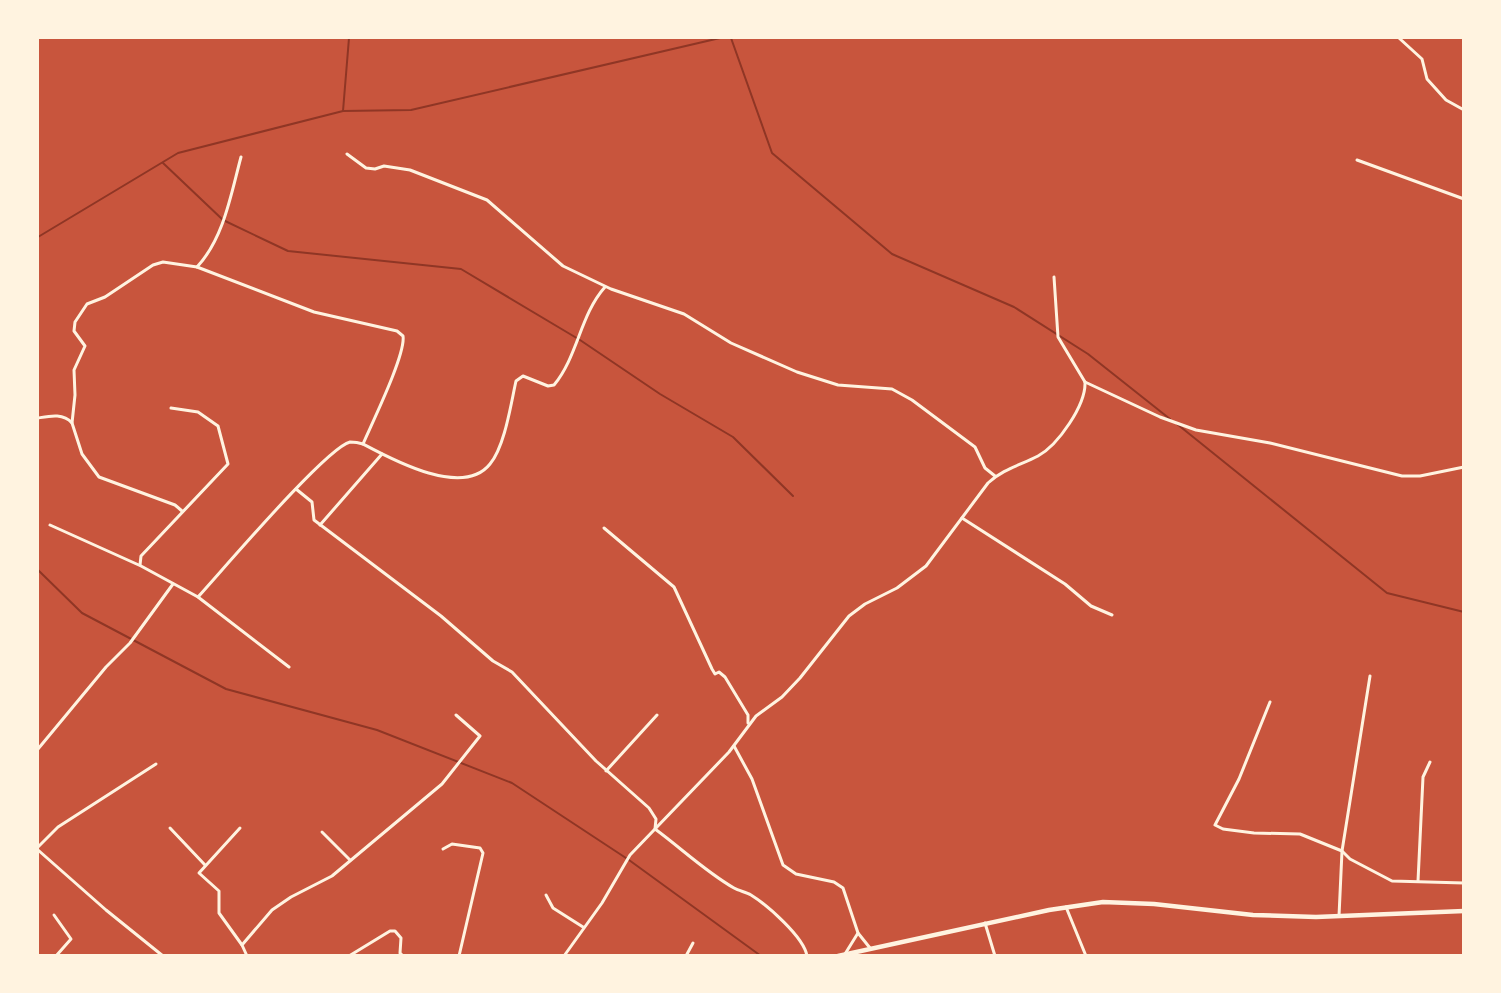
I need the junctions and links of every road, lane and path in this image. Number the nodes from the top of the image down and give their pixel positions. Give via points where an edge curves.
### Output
1 (1399, 38) edge
2 (1464, 110) edge
3 (347, 154) dead end
4 (241, 157) dead end
5 (1357, 160) dead end
6 (1464, 199) edge
7 (197, 267) junction
8 (1054, 277) dead end
9 (606, 286) junction
10 (1086, 382) junction
11 (171, 408) dead end
12 (38, 418) edge
13 (72, 423) junction
14 (363, 444) junction
15 (382, 454) junction
16 (1464, 467) edge
17 (995, 476) junction
18 (296, 489) junction
19 (182, 511) junction
20 (962, 518) junction
21 (50, 525) dead end
22 (321, 525) junction
23 (604, 528) dead end
24 (141, 566) junction
25 (173, 584) junction
26 (198, 597) junction
27 (1112, 615) dead end
28 (289, 667) dead end
29 (1370, 676) dead end
30 (1270, 702) dead end
31 (657, 715) dead end
32 (456, 716) dead end
33 (748, 726) junction
34 (734, 746) junction
35 (38, 749) edge
36 (1430, 762) dead end
37 (156, 764) dead end
38 (606, 771) junction
39 (170, 828) dead end
40 (240, 828) dead end
41 (655, 829) junction
42 (322, 832) dead end
43 (38, 848) edge
44 (442, 849) dead end
45 (1342, 851) junction
46 (350, 860) junction
47 (205, 865) junction
48 (1418, 881) junction
49 (1464, 883) edge
50 (546, 895) dead end
51 (1066, 907) junction
52 (1464, 911) edge
53 (54, 915) dead end
54 (1339, 916) junction
55 (985, 923) junction
56 (583, 927) junction
57 (858, 933) junction
58 (693, 943) dead end
59 (242, 945) junction
60 (870, 948) junction
61 (845, 954) edge
62 (56, 956) edge
63 (164, 956) edge
64 (247, 956) edge
65 (349, 956) edge
66 (403, 956) edge
67 (459, 956) edge
68 (564, 956) edge
69 (686, 956) edge
70 (807, 956) edge
71 (838, 956) edge
72 (995, 956) edge
73 (1086, 956) edge

1 - 2 street via 1422,59 1427,79 1446,100
3 - 9 street via 366,168 410,170 487,200 563,266
4 - 7 street via 223,220 211,248
5 - 6 street
7 - 13 street via 163,261 87,304 79,313 74,331 85,346 74,369
7 - 14 street via 314,312 397,331 403,336 395,368
8 - 10 street via 1058,338
9 - 15 street via 591,307 575,351 554,385 523,376 516,381 497,453 482,472 461,479 450,478
9 - 17 street via 684,314 731,343 797,372 851,388 892,389 975,447 985,468
10 - 16 street via 1196,430 1269,443 1402,476
10 - 17 street via 1079,411 1048,448
11 - 19 street via 198,412 218,426 228,459 228,464
12 - 13 street via 55,416
13 - 19 street via 77,446 93,473
14 - 15 street
14 - 18 street via 350,442 339,448
15 - 22 street
17 - 20 street
18 - 22 street via 312,502 312,517
18 - 26 street
19 - 24 street via 141,556
20 - 27 street via 1065,584 1091,606
20 - 33 street via 926,566 849,616 790,689
21 - 24 street
22 - 38 street via 512,672
23 - 33 street via 674,587 712,669 725,676 748,715
24 - 25 street
25 - 26 street
25 - 35 street via 130,643
26 - 28 street
29 - 45 street
30 - 45 street via 1239,779 1215,825 1254,833 1300,834
31 - 38 street
32 - 46 street via 480,736 467,756 442,784
33 - 34 street
34 - 41 street
34 - 57 street via 752,779 783,865 796,874 834,882 843,888
36 - 48 street via 1423,777
37 - 43 street via 58,827
38 - 41 street via 649,808 656,819
39 - 47 street
40 - 47 street
41 - 56 street via 630,855
41 - 70 street via 734,888 751,895 791,930 805,947
42 - 46 street
43 - 63 street
44 - 67 street via 452,844 480,848 483,853
45 - 48 street via 1392,881
45 - 54 street
46 - 59 street via 320,884 272,910
47 - 59 street via 199,873 219,891 219,913
48 - 49 street
50 - 56 street via 553,908
51 - 54 main road via 1103,902 1154,903 1253,915
51 - 55 main road
51 - 73 street
52 - 54 main road
53 - 62 street via 71,939
55 - 60 main road
55 - 72 street
56 - 68 street
57 - 60 street
57 - 61 street
58 - 69 street
59 - 64 street
60 - 61 main road
61 - 71 main road
65 - 66 street via 390,931 401,938

